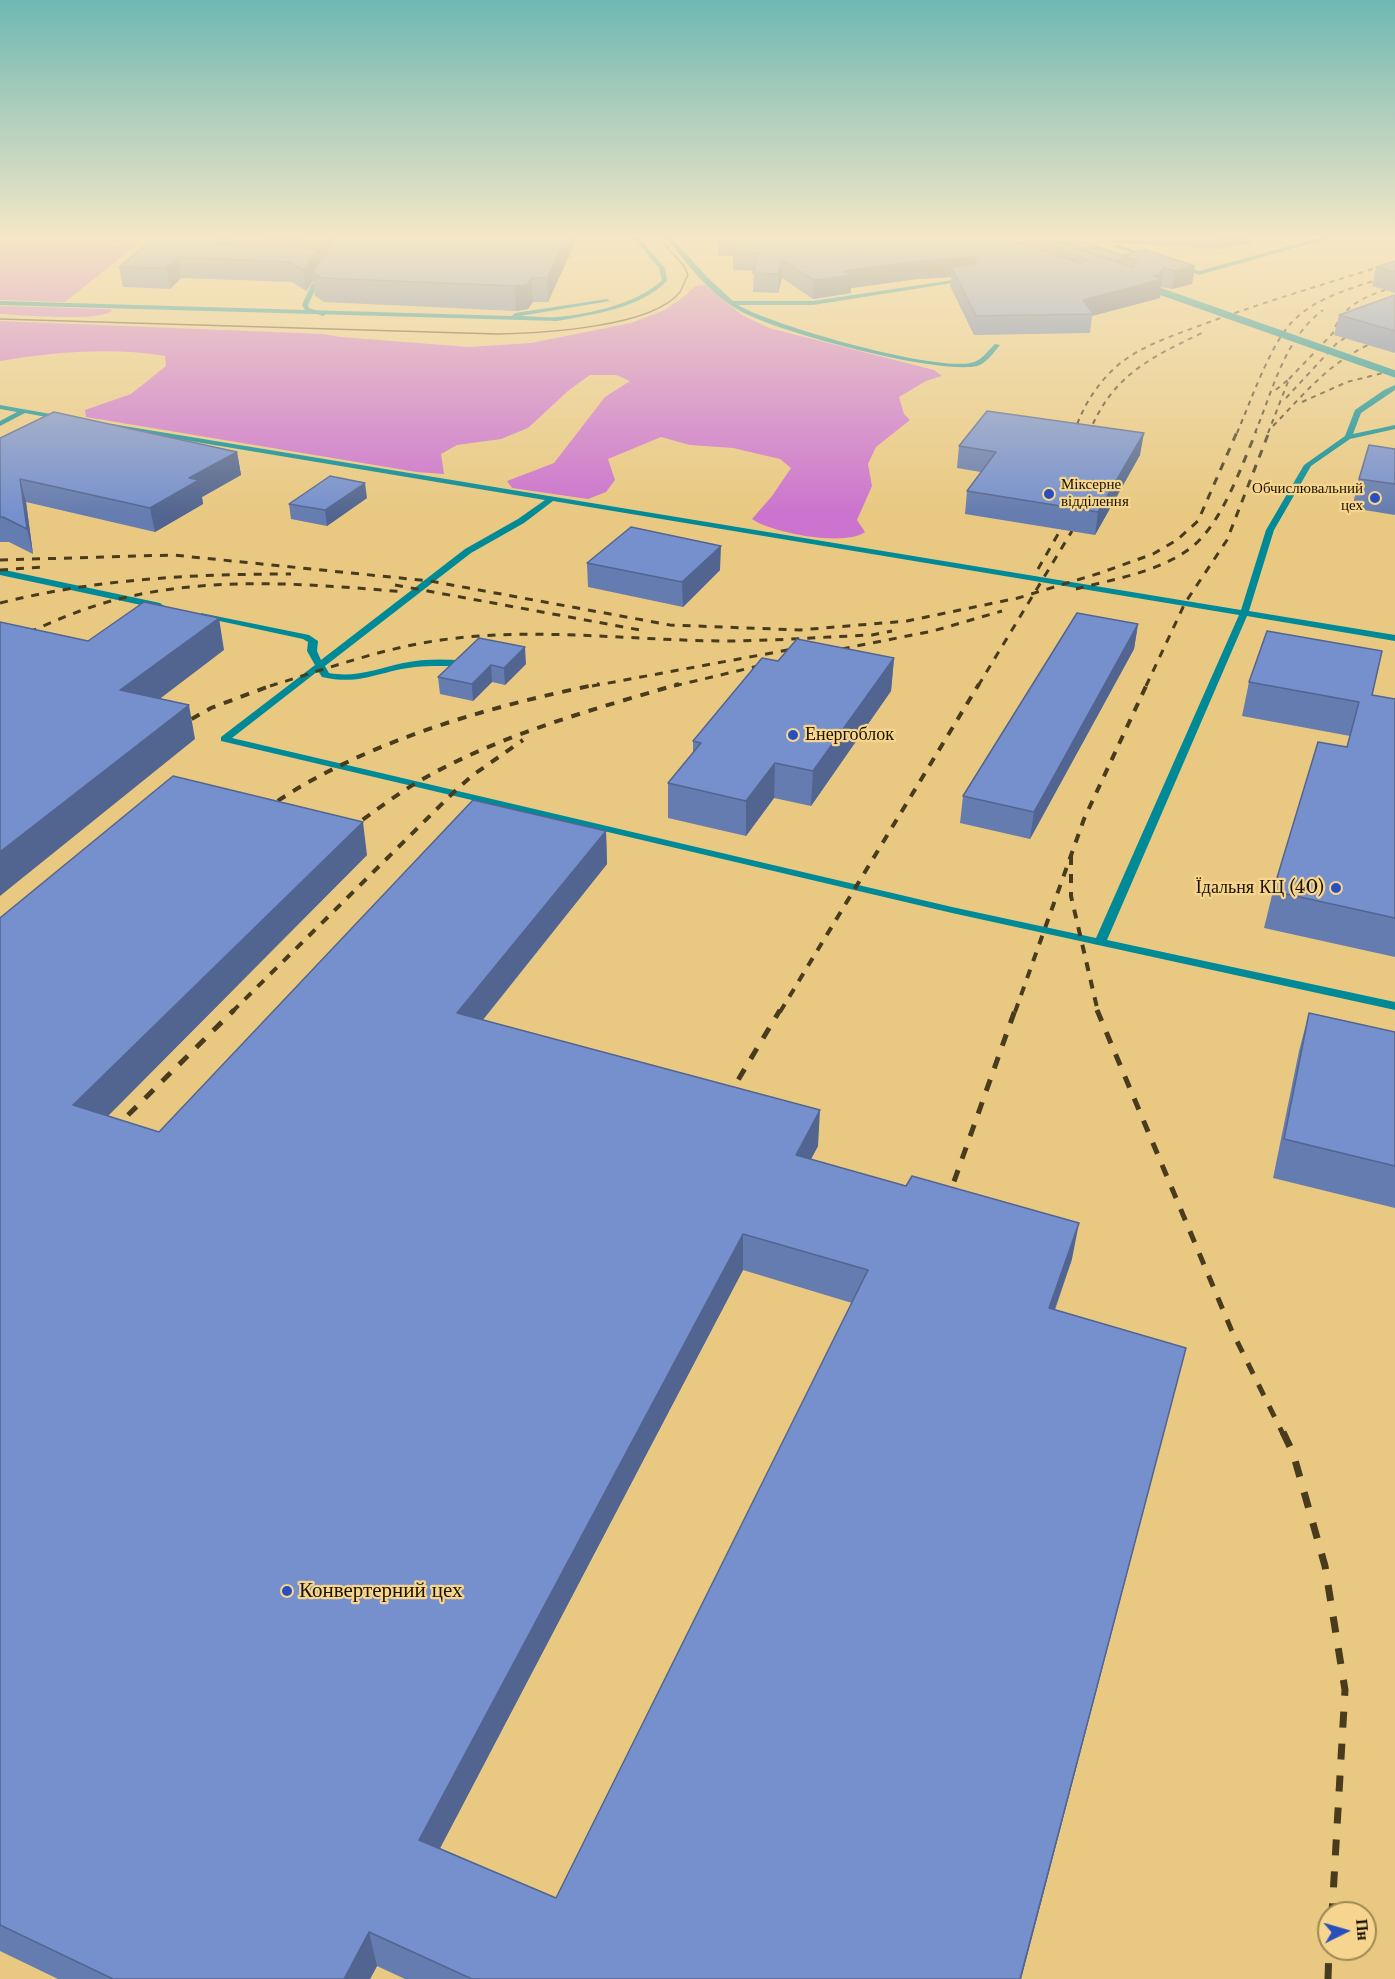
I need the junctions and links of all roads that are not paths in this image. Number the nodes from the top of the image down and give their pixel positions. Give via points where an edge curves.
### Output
1 (794, 329) edge
2 (1268, 329) edge
3 (997, 345) dead end
4 (1395, 374) edge
5 (1395, 387) edge
6 (0, 407) edge
7 (24, 411) junction
8 (71, 419) edge
9 (0, 424) edge
10 (107, 425) edge
11 (1395, 427) edge
12 (1348, 437) junction
13 (553, 498) junction
14 (0, 572) edge
15 (169, 608) edge
16 (191, 613) edge
17 (1244, 613) junction
18 (1395, 638) edge
19 (459, 663) edge
20 (320, 665) junction
21 (1100, 942) junction
22 (1395, 1005) edge

1 - 3 street via 961,366 976,364
2 - 4 street, bridge
5 - 12 street via 1358,412
6 - 7 street
7 - 8 street
7 - 9 street
10 - 13 street
11 - 12 street
12 - 17 street via 1308,465 1270,530
13 - 17 street
13 - 20 street via 522,521 468,551
14 - 15 street
16 - 20 street via 306,637 313,640 312,651
17 - 18 street
17 - 21 street
19 - 20 street via 429,662 343,680 325,675
20 - 21 street via 224,739
21 - 22 street

